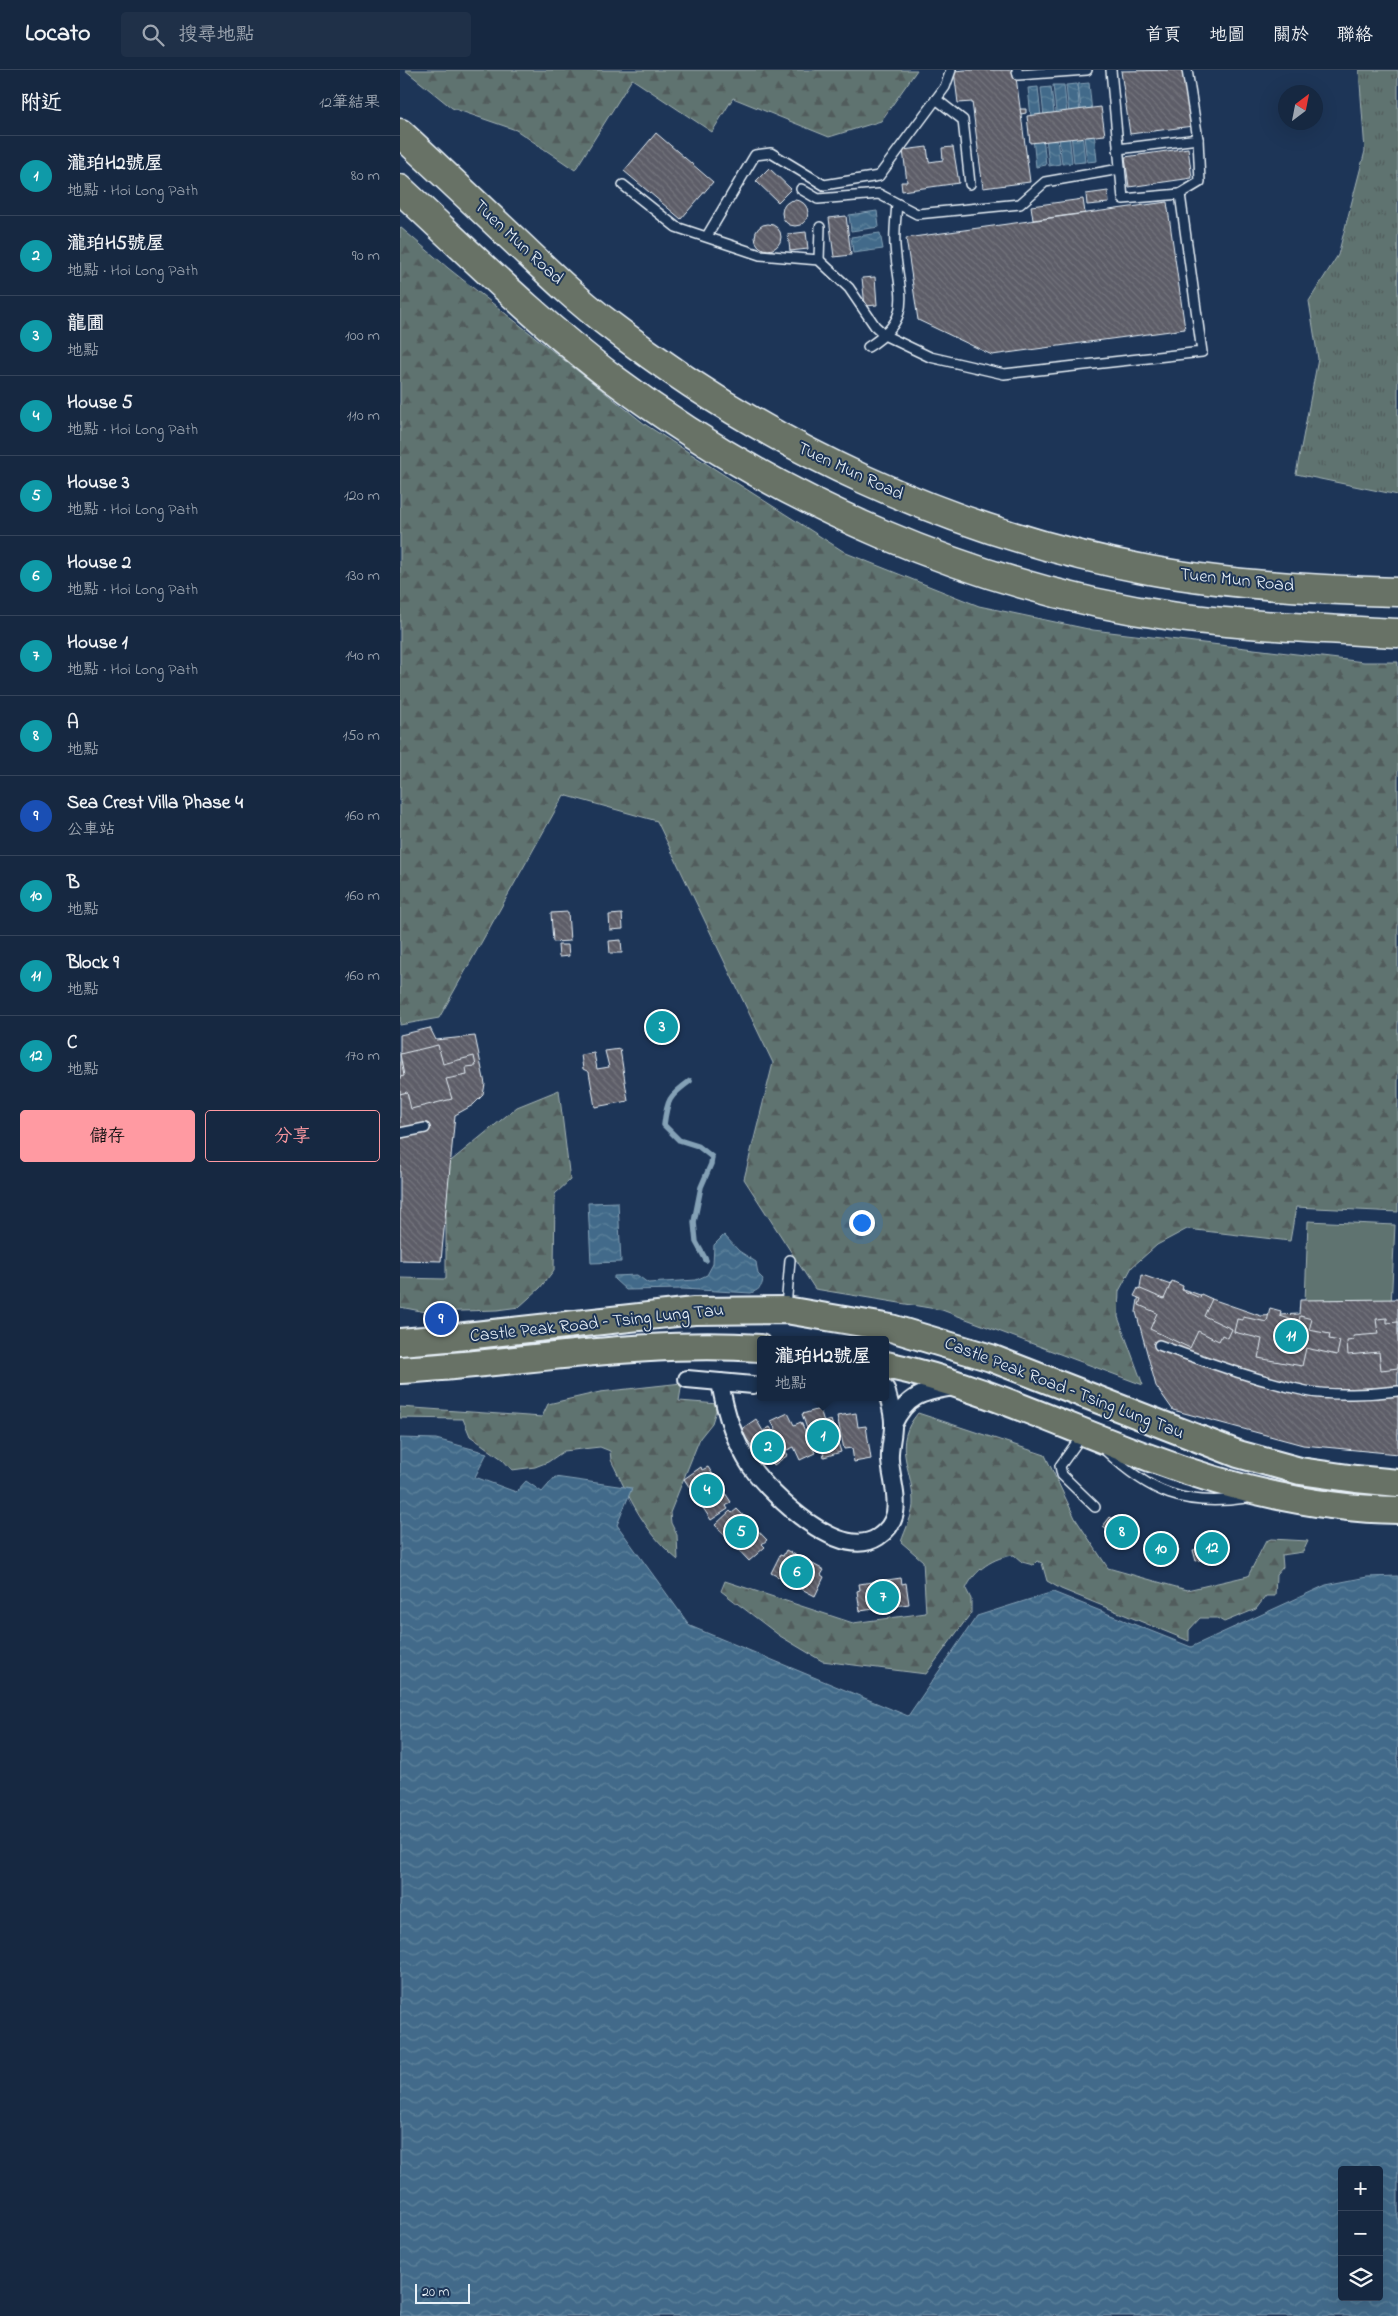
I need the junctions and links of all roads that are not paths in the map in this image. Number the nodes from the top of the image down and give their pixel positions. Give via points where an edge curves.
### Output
1 (951, 70) edge
2 (1017, 70) edge
3 (1087, 70) edge
4 (1111, 70) edge
5 (1188, 70) edge
6 (936, 99) junction
7 (400, 133) edge
8 (1198, 139) junction
9 (1118, 149) junction
10 (1120, 169) junction
11 (623, 184) dead end
12 (970, 184) dead end
13 (400, 189) edge
14 (801, 189) dead end
15 (1180, 194) junction
16 (897, 204) junction
17 (820, 227) dead end
18 (707, 236) junction
19 (819, 260) junction
20 (886, 336) junction
21 (868, 347) dead end
22 (1398, 592) edge
23 (1398, 633) edge
24 (425, 1128) dead end
25 (400, 1133) edge
26 (790, 1260) dead end
27 (786, 1310) junction
28 (400, 1342) edge
29 (1159, 1345) dead end
30 (757, 1348) edge
31 (889, 1366) edge
32 (400, 1370) edge
33 (687, 1378) dead end
34 (720, 1382) junction
35 (753, 1385) dead end
36 (962, 1386) junction
37 (1398, 1391) edge
38 (889, 1401) edge
39 (894, 1425) junction
40 (1085, 1431) junction
41 (1398, 1483) edge
42 (1096, 1507) dead end
43 (1398, 1510) edge

1 - 6 lane
2 - 3 lane via 1018,75
4 - 9 lane
5 - 8 lane
6 - 12 lane via 963,120
6 - 18 lane via 880,176 824,185 771,153 756,155
7 - 22 highway, Tuen Mun Road via 609,325 730,409 846,472 922,505 983,526 1116,563 1246,584
8 - 9 lane
8 - 15 lane via 1200,182
9 - 10 lane
10 - 15 lane via 1124,199
10 - 16 lane via 1045,182 1020,204 917,214
11 - 18 lane via 676,227
13 - 23 highway via 540,318 614,379 694,435 846,517 938,555 1032,586 1128,608 1179,617
14 - 16 lane via 818,198 878,194
15 - 20 lane via 1202,352 1004,374 930,357
16 - 20 lane via 895,244 902,306
17 - 19 lane
18 - 19 lane via 760,255
19 - 20 lane via 849,288 875,326
20 - 21 lane
24 - 25 lane
26 - 27 lane
27 - 28 main road, Castle Peak Road – Tsing Lung Tau via 694,1311
27 - 41 main road, Castle Peak Road – Tsing Lung Tau via 891,1328 991,1358 1238,1454 1300,1471
29 - 37 lane via 1232,1371 1308,1391 1378,1394
30 - 32 main road, Castle Peak Road – Tsing Lung Tau via 653,1348
31 - 36 main road, Castle Peak Road – Tsing Lung Tau
33 - 34 street
34 - 35 street
34 - 39 street via 737,1441 761,1480 799,1516 832,1535 852,1542 878,1537 888,1529 894,1517 896,1504 889,1458
36 - 39 street via 925,1391 900,1410
36 - 40 main road, Castle Peak Road – Tsing Lung Tau
38 - 39 street
40 - 42 lane via 1060,1466 1062,1475
40 - 43 main road, Castle Peak Road – Tsing Lung Tau via 1150,1458 1269,1495 1352,1508

